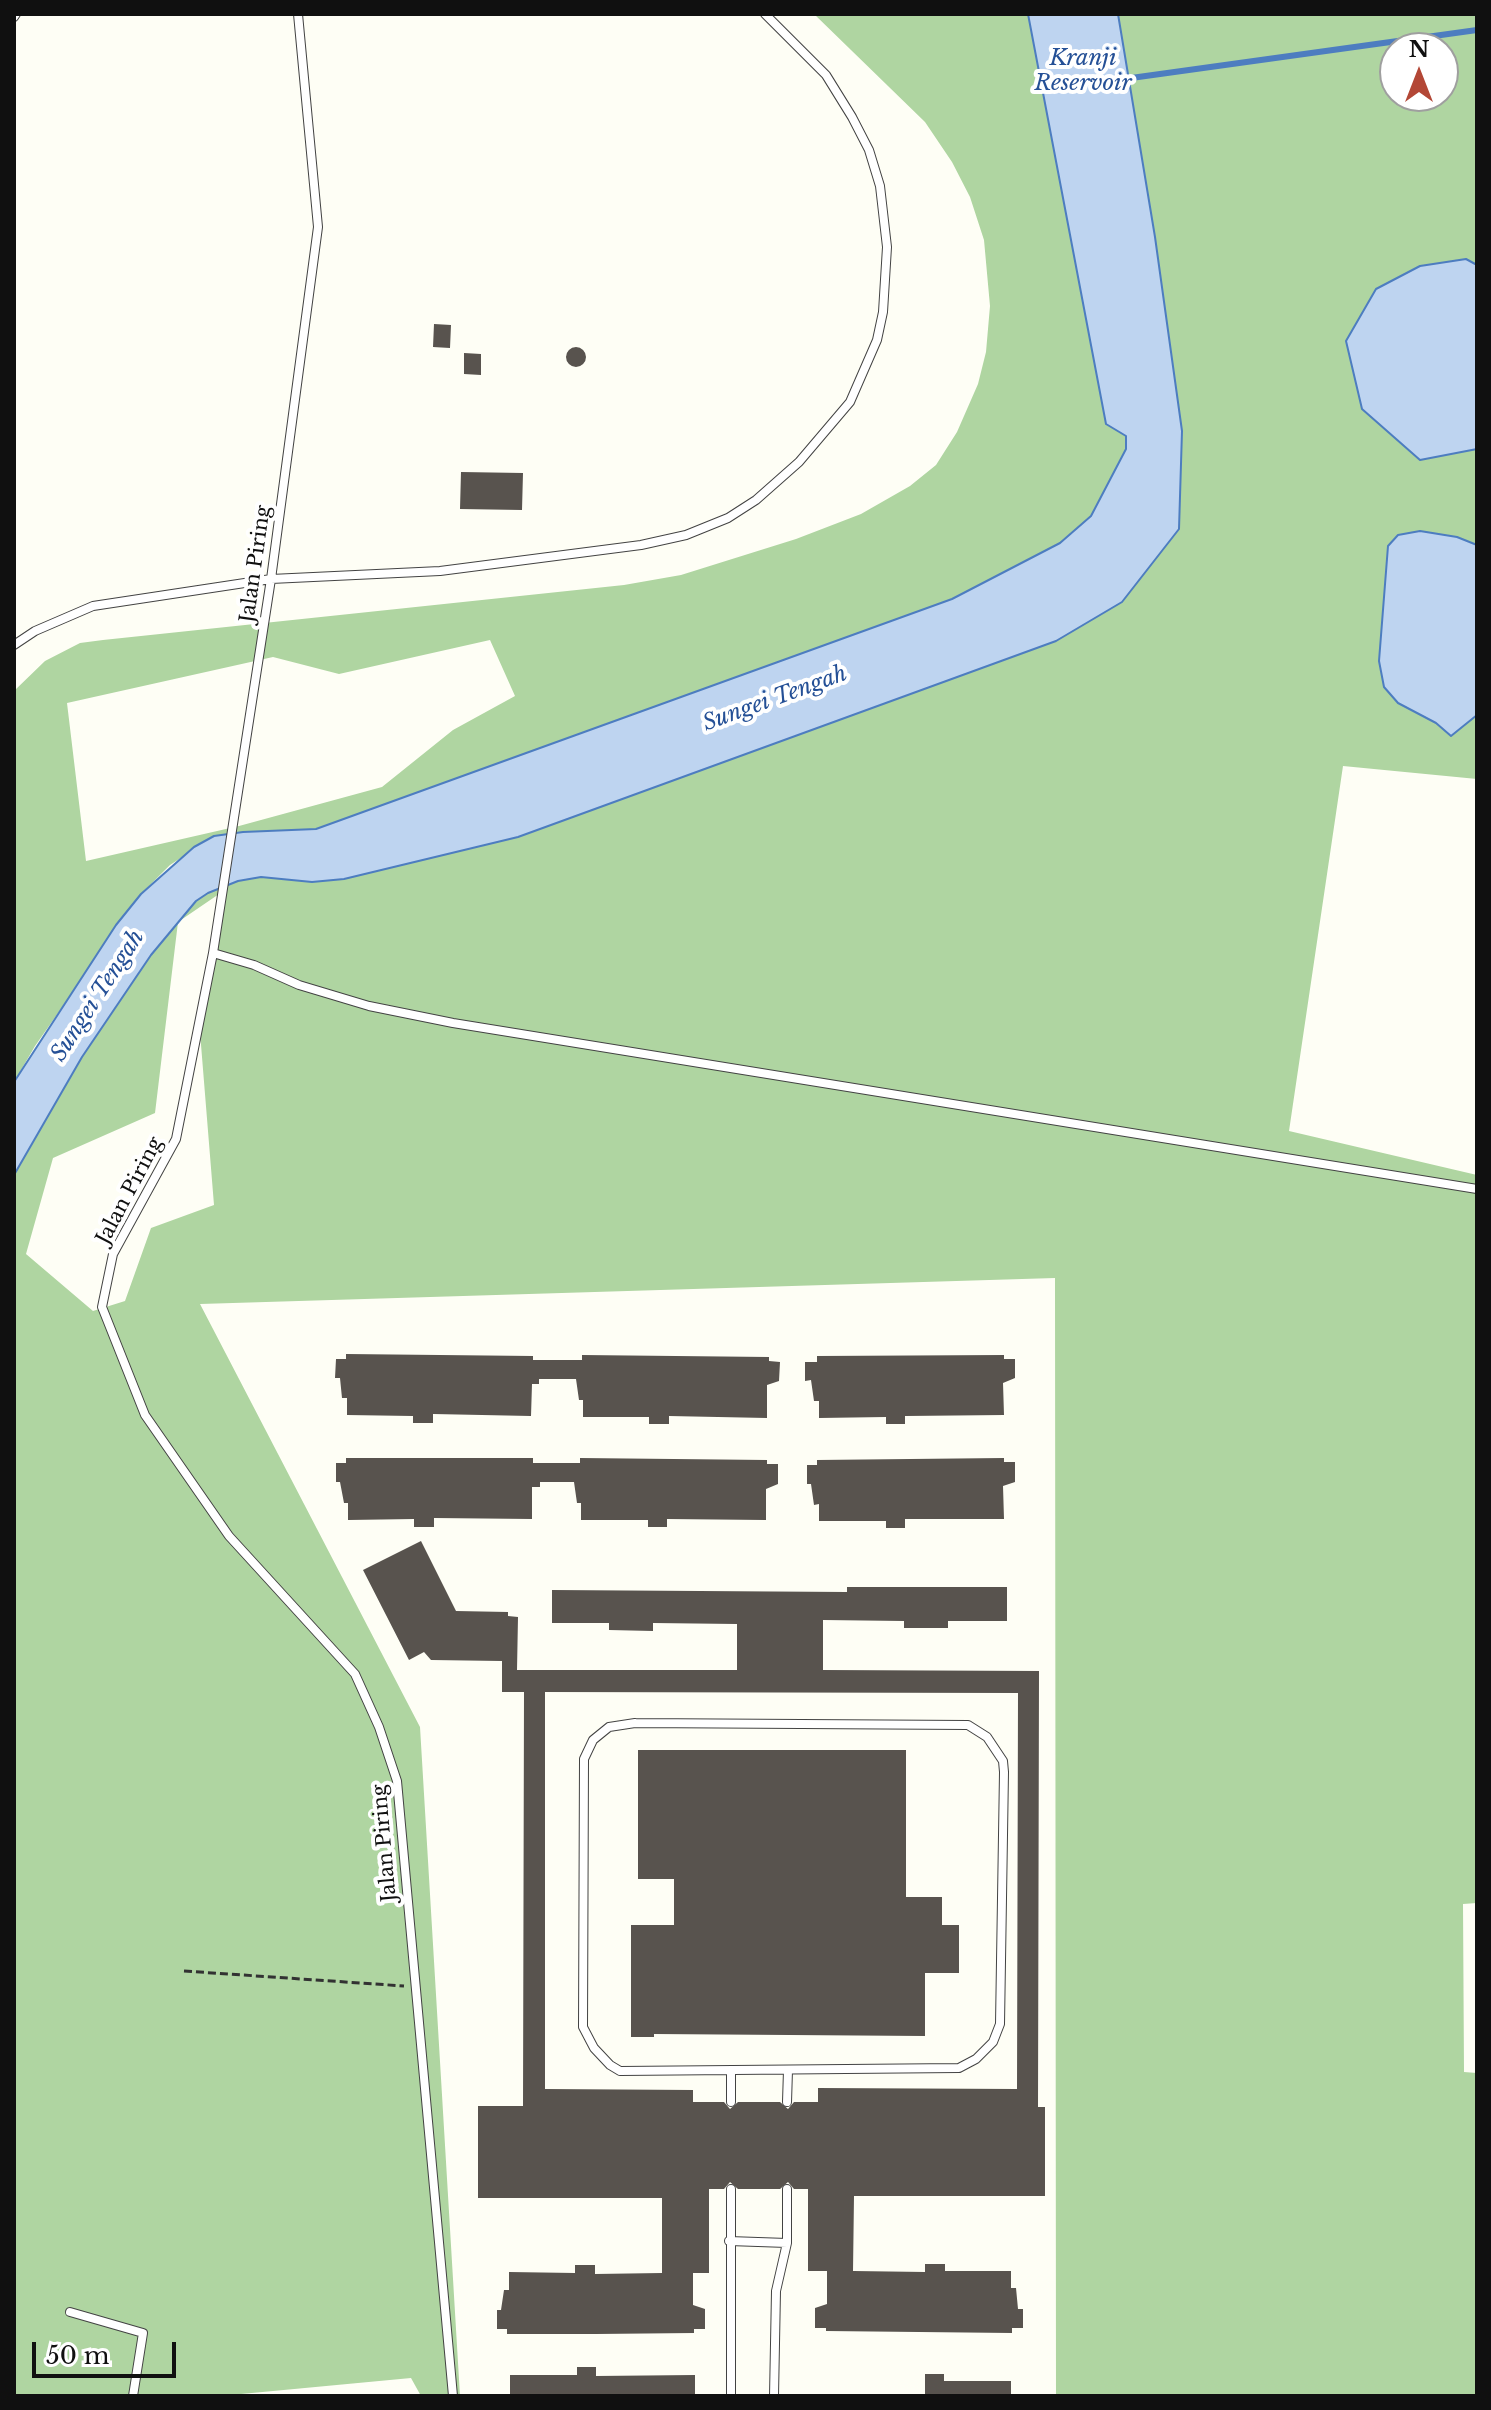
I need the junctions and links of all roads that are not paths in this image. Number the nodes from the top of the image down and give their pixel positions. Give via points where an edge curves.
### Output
1 (298, 14) edge
2 (765, 14) edge
3 (271, 579) junction
4 (14, 645) edge
5 (213, 953) junction
6 (1477, 1189) edge
7 (788, 2070) junction
8 (731, 2071) junction
9 (731, 2102) dead end
10 (787, 2102) dead end
11 (731, 2189) dead end
12 (787, 2189) dead end
13 (729, 2241) junction
14 (787, 2243) junction
15 (70, 2312) dead end
16 (133, 2396) edge
17 (453, 2396) edge
18 (731, 2396) edge
19 (774, 2396) edge

1 - 3 lane, Jalan Piring via 318,227
2 - 3 lane via 839,94 869,150 880,186 887,247 877,340 850,402 826,433 756,500 686,535 440,571
3 - 4 lane via 93,606
3 - 5 lane, Jalan Piring
5 - 6 lane via 313,989 453,1023
5 - 17 lane, Jalan Piring via 176,1139 113,1254 102,1307 145,1415 229,1536 355,1674 397,1781
7 - 8 lane
7 - 8 lane via 959,2068 993,2042 1000,2024 1004,1772 987,1737 968,1725 635,1723 609,1727 593,1740 584,1759 583,2027 594,2048 620,2071
7 - 10 lane
8 - 9 lane
11 - 13 lane
12 - 14 lane
13 - 14 lane
13 - 18 lane
14 - 19 lane via 776,2291
15 - 16 lane via 140,2329 144,2342

